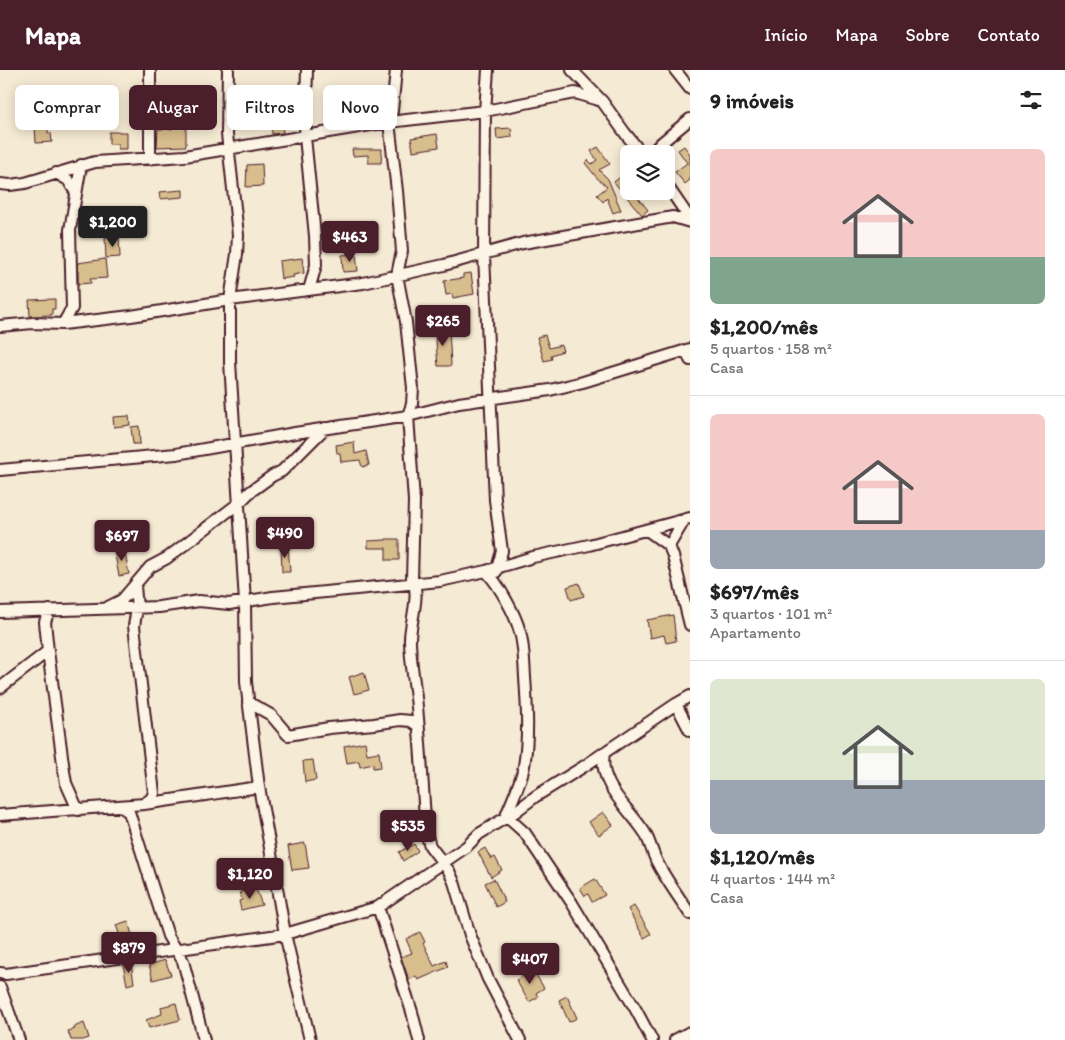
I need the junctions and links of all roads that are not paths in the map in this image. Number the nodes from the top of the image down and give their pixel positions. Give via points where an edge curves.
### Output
1 (150, 70) edge
2 (228, 70) edge
3 (307, 70) edge
4 (396, 70) edge
5 (488, 70) edge
6 (572, 70) edge
7 (675, 70) edge
8 (395, 85) edge
9 (690, 89) edge
10 (602, 101) junction
11 (485, 111) junction
12 (690, 120) edge
13 (397, 121) edge
14 (344, 130) edge
15 (390, 130) edge
16 (305, 137) junction
17 (635, 145) edge
18 (659, 145) edge
19 (229, 148) junction
20 (150, 159) junction
21 (81, 165) junction
22 (56, 173) junction
23 (0, 184) edge
24 (76, 193) junction
25 (675, 198) edge
26 (678, 202) junction
27 (661, 220) junction
28 (690, 220) edge
29 (484, 255) junction
30 (397, 274) junction
31 (309, 290) junction
32 (230, 300) junction
33 (72, 308) junction
34 (83, 322) junction
35 (63, 324) junction
36 (0, 326) edge
37 (689, 353) edge
38 (490, 398) junction
39 (408, 416) junction
40 (325, 428) junction
41 (236, 444) junction
42 (0, 470) edge
43 (239, 503) junction
44 (687, 519) edge
45 (647, 530) junction
46 (669, 546) junction
47 (502, 551) junction
48 (511, 563) junction
49 (497, 568) junction
50 (486, 572) junction
51 (494, 580) junction
52 (415, 584) junction
53 (135, 586) junction
54 (400, 586) junction
55 (416, 599) junction
56 (246, 602) junction
57 (105, 608) junction
58 (137, 608) junction
59 (49, 610) junction
60 (34, 611) junction
61 (0, 612) edge
62 (46, 622) junction
63 (690, 625) edge
64 (48, 651) junction
65 (0, 688) edge
66 (690, 696) edge
67 (248, 702) junction
68 (676, 704) junction
69 (418, 726) junction
70 (690, 730) edge
71 (604, 753) junction
72 (583, 767) junction
73 (605, 776) junction
74 (259, 787) junction
75 (144, 804) junction
76 (127, 808) junction
77 (78, 810) junction
78 (0, 815) edge
79 (506, 816) junction
80 (443, 862) junction
81 (378, 907) junction
82 (690, 914) edge
83 (286, 934) junction
84 (189, 947) junction
85 (175, 949) junction
86 (183, 961) junction
87 (2, 976) edge
88 (0, 987) edge
89 (690, 1032) edge
90 (19, 1040) edge
91 (204, 1040) edge
92 (310, 1040) edge
93 (419, 1040) edge
94 (520, 1040) edge
95 (652, 1040) edge
96 (675, 1040) edge

1 - 20 street
2 - 19 street
3 - 16 street
4 - 8 street
5 - 11 street
6 - 10 street
7 - 9 street
10 - 11 street via 575,93
10 - 17 street
11 - 13 street
11 - 29 street
12 - 18 street
14 - 16 street
15 - 30 street via 402,251
16 - 19 street
16 - 31 street via 316,265
19 - 20 street
19 - 32 street via 238,235
20 - 21 street
21 - 22 street
21 - 24 street
22 - 23 street via 25,183
22 - 24 street via 68,180
24 - 33 street via 70,230
25 - 26 street
26 - 27 street
26 - 28 street
27 - 28 street via 673,217
27 - 29 street via 523,243
29 - 30 street
29 - 38 street
30 - 31 street via 363,283
30 - 39 street via 413,388
31 - 32 street
32 - 34 street
32 - 41 street via 230,362
33 - 34 street
33 - 35 street
34 - 35 street
35 - 36 street
37 - 38 street via 550,390
38 - 39 street
38 - 47 street via 495,500
39 - 40 street
39 - 52 street via 414,501 412,580
40 - 41 street
40 - 43 street via 282,471
41 - 42 street via 176,454
41 - 43 street
43 - 53 street via 167,558 150,567
43 - 56 street
44 - 45 street
44 - 46 street
45 - 46 street
45 - 48 street
46 - 63 street
47 - 48 street
47 - 49 street
48 - 49 street
49 - 50 street
49 - 51 street
50 - 51 street
50 - 52 street
51 - 79 street via 520,631 528,724 524,765
52 - 54 street
52 - 55 street
53 - 57 street via 120,602
53 - 58 street
54 - 55 street
54 - 56 street
55 - 69 street via 410,642
56 - 58 street via 199,601
56 - 67 street
57 - 58 street
57 - 59 street
58 - 75 street via 134,626 154,793
59 - 60 street
59 - 62 street
60 - 61 street
60 - 62 street
62 - 64 street
64 - 65 street
64 - 77 street via 66,783
66 - 68 street
67 - 69 street via 270,715 288,735 400,720 411,720
67 - 74 street
68 - 70 street
68 - 71 street
69 - 80 street via 426,833 430,846
71 - 72 street
71 - 73 street
72 - 73 street
72 - 79 street
73 - 82 street via 645,834 657,862
74 - 75 street
74 - 83 street
75 - 76 street
76 - 77 street
76 - 85 street via 146,873
77 - 78 street
79 - 80 street
79 - 95 street via 525,833 572,903
80 - 81 street
80 - 94 street via 454,882 488,979
81 - 83 street
81 - 93 street
83 - 84 street
83 - 92 street
84 - 85 street
84 - 86 street
85 - 86 street
85 - 87 street
86 - 91 street
88 - 90 street
89 - 96 street

